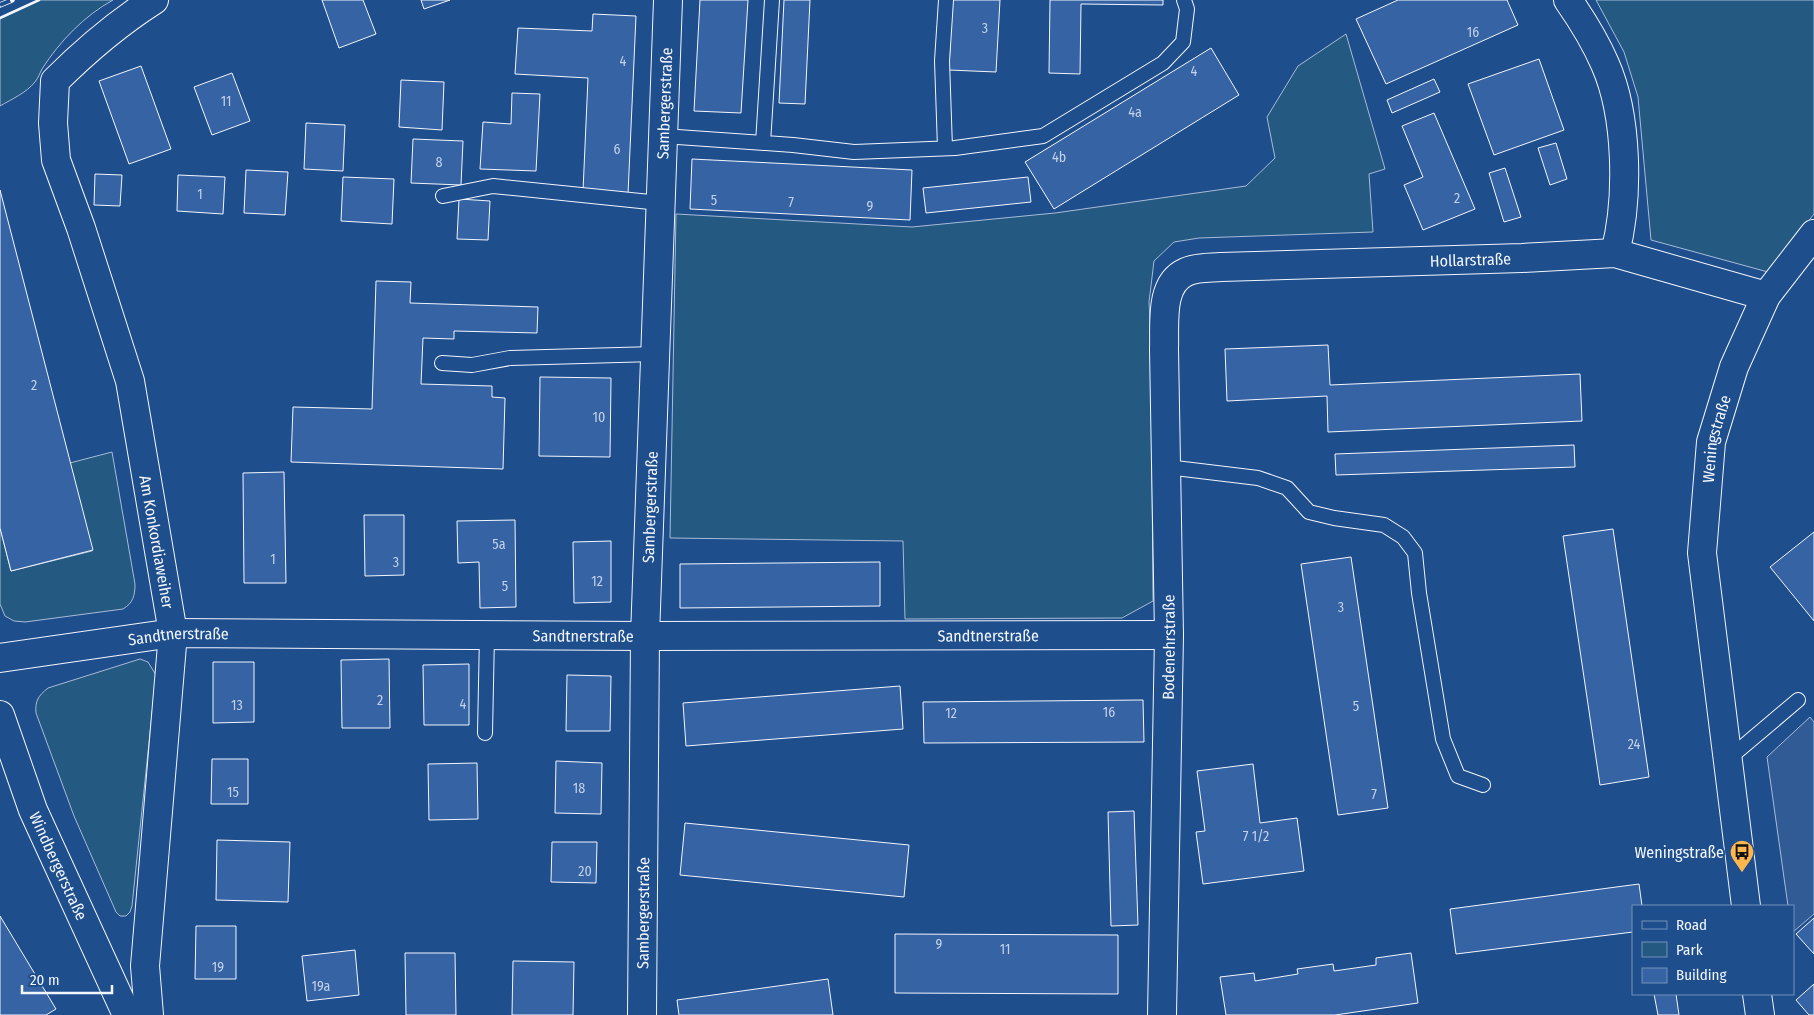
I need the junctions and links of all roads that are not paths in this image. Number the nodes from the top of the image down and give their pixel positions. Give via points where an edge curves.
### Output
1 (154, 0) edge
2 (668, 0) edge
3 (772, 0) edge
4 (946, 0) edge
5 (1184, 0) edge
6 (1568, 0) edge
7 (663, 136) junction
8 (763, 143) junction
9 (945, 148) junction
10 (443, 196) dead end
11 (660, 203) junction
12 (1814, 234) edge
13 (1614, 253) junction
14 (1173, 281) joint
15 (1766, 296) junction
16 (655, 354) junction
17 (442, 363) dead end
18 (1166, 467) junction
19 (173, 633) junction
20 (487, 635) junction
21 (1169, 635) junction
22 (645, 636) junction
23 (0, 658) edge
24 (1798, 700) dead end
25 (0, 715) edge
26 (485, 732) dead end
27 (1727, 760) junction
28 (1483, 785) dead end
29 (1746, 905) edge
30 (1757, 995) edge
31 (127, 1015) edge
32 (149, 1015) edge
33 (642, 1015) edge
34 (1162, 1015) edge
35 (1760, 1015) edge

1 - 19 street, Am Konkordiaweiher via 83,53 55,81 54,123 56,160 130,381
2 - 7 street, Sambergerstraße
3 - 8 lane
4 - 9 lane via 942,61
5 - 9 lane via 1187,9 1184,42 1163,63 1043,136
6 - 13 street via 1605,64 1619,110 1624,162 1621,230
7 - 8 lane
7 - 11 street, Sambergerstraße
8 - 9 lane via 854,152
10 - 11 lane via 493,186
11 - 16 street, Sambergerstraße
12 - 15 street, Weningstraße
13 - 14 street, Hollarstraße via 1221,267 1187,271
13 - 15 street, Hollarstraße
14 - 18 street, Bodenehrstraße via 1165,312
15 - 27 street, Weningstraße via 1734,367 1711,442 1702,553
16 - 17 lane via 510,358 472,365
16 - 22 street, Sambergerstraße
18 - 21 street, Bodenehrstraße
18 - 28 lane via 1258,478 1286,488 1309,512 1384,525 1403,537 1415,553 1443,739 1458,776
19 - 20 street, Sandtnerstraße
19 - 23 street, Sandtnerstraße
19 - 32 street, Am Konkordiaweiher via 145,966
20 - 22 street, Sandtnerstraße
20 - 26 lane
21 - 22 street, Sandtnerstraße
21 - 34 street, Bodenehrstraße
22 - 33 street, Sambergerstraße
24 - 27 lane
25 - 31 street, Windbergerstraße via 33,810
27 - 29 street, Weningstraße
30 - 35 street

